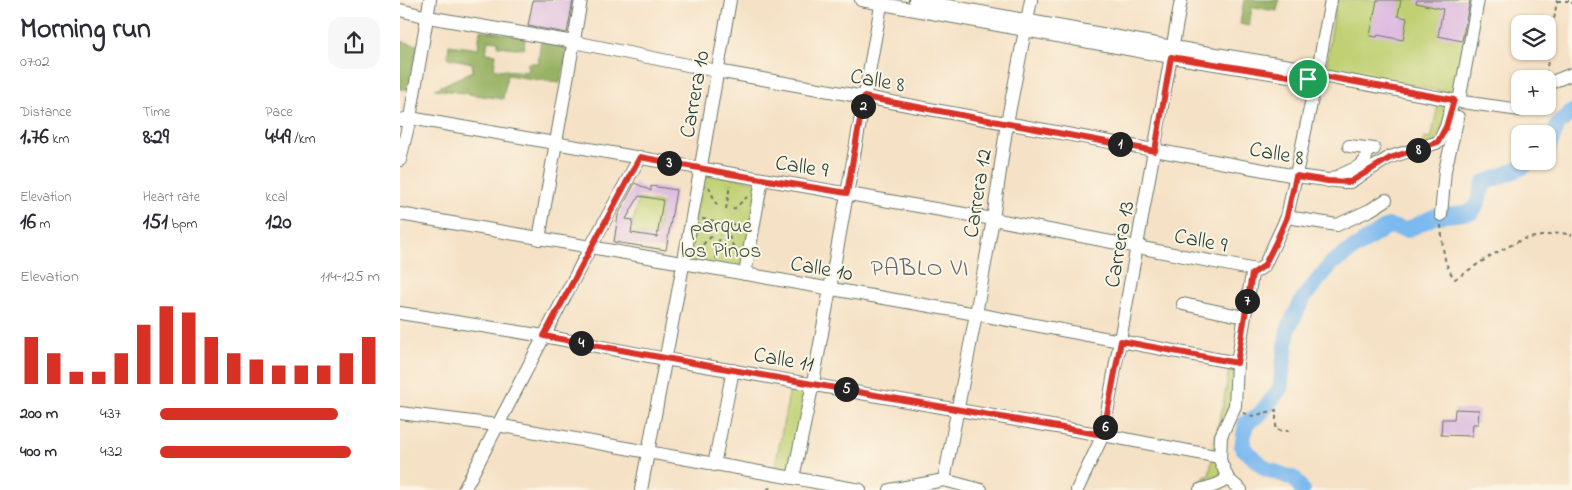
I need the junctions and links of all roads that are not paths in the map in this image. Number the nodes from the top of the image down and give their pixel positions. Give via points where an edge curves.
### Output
1 (430, 0) edge
2 (581, 0) edge
3 (730, 0) edge
4 (861, 0) edge
5 (915, 0) edge
6 (1031, 0) edge
7 (1181, 0) edge
8 (1331, 0) edge
9 (1478, 0) edge
10 (882, 2) edge
11 (400, 10) edge
12 (428, 17) junction
13 (1026, 25) junction
14 (574, 42) junction
15 (1172, 52) junction
16 (717, 71) junction
17 (1572, 74) edge
18 (1317, 75) junction
19 (1556, 80) edge
20 (864, 97) junction
21 (1458, 101) junction
22 (1511, 106) edge
23 (405, 119) edge
24 (1007, 123) junction
25 (556, 143) junction
26 (1349, 146) dead end
27 (1155, 151) junction
28 (640, 157) junction
29 (400, 160) edge
30 (700, 169) junction
31 (1296, 176) junction
32 (762, 179) junction
33 (1328, 181) junction
34 (847, 193) junction
35 (1386, 200) dead end
36 (400, 214) edge
37 (1441, 215) road end
38 (1287, 217) junction
39 (993, 219) junction
40 (539, 239) junction
41 (1138, 247) junction
42 (590, 248) junction
43 (683, 264) junction
44 (1256, 270) junction
45 (746, 274) junction
46 (830, 289) junction
47 (1182, 304) dead end
48 (400, 313) edge
49 (976, 314) junction
50 (1244, 316) junction
51 (544, 336) junction
52 (1121, 341) junction
53 (665, 358) junction
54 (1237, 363) junction
55 (733, 370) junction
56 (813, 383) junction
57 (958, 410) junction
58 (400, 413) edge
59 (497, 425) junction
60 (1103, 435) junction
61 (648, 453) junction
62 (1220, 458) junction
63 (714, 465) junction
64 (793, 478) junction
65 (1228, 479) junction
66 (944, 480) junction
67 (464, 490) edge
68 (641, 490) edge
69 (860, 490) edge
70 (890, 490) edge
71 (981, 490) edge
72 (1077, 490) edge
73 (1200, 490) edge
74 (1241, 490) edge

1 - 12 street
2 - 14 street
3 - 16 street, Carrera 10
4 - 10 street
5 - 13 street
6 - 13 street, Carrera 12
7 - 15 street, Carrera 13
8 - 18 street
9 - 21 street
10 - 13 street
10 - 20 street
11 - 12 street, Calle 8
12 - 14 street, Calle 8
12 - 23 street
13 - 15 street
13 - 24 street, Carrera 12
14 - 16 street, Calle 8
14 - 25 street
15 - 18 street via 1309,69
15 - 27 street, Carrera 13
16 - 20 street, Calle 8
16 - 30 street, Carrera 10
17 - 19 street
18 - 21 street
18 - 31 street
20 - 24 street, Calle 8
20 - 34 street
21 - 22 street
21 - 33 street, Calle 8 via 1438,142 1390,158 1350,182
21 - 37 street via 1445,170
23 - 25 street, Calle 9
23 - 29 street
24 - 27 street, Calle 8
24 - 39 street, Carrera 12
25 - 28 street, Calle 9
25 - 40 street
26 - 33 street via 1371,149 1360,166
27 - 31 street, Calle 8
27 - 41 street, Carrera 13
28 - 30 street, Calle 9
28 - 42 street
30 - 32 street, Calle 9
30 - 43 street, Carrera 10
31 - 33 street, Calle 8
31 - 38 street
32 - 34 street, Calle 9
32 - 45 street
34 - 39 street, Calle 9
34 - 46 street
35 - 38 street via 1337,226
36 - 40 street, Calle 10
38 - 44 street via 1264,266
39 - 41 street, Calle 9
39 - 49 street, Carrera 12
40 - 42 street, Calle 10
41 - 44 street, Calle 9
41 - 52 street, Carrera 13
42 - 43 street, Calle 10
42 - 51 street
43 - 45 street, Calle 10
43 - 53 street, Carrera 10
44 - 50 street via 1252,274
45 - 46 street, Calle 10
46 - 49 street, Calle 10
46 - 56 street
47 - 50 street
48 - 51 street, Calle 11
49 - 52 street, Calle 10
49 - 57 street, Carrera 12
50 - 54 street
51 - 53 street, Calle 11
51 - 59 street
52 - 54 street, Calle 10
52 - 60 street, Carrera 13
53 - 55 street, Calle 11
53 - 61 street, Carrera 10
54 - 62 street via 1235,405 1221,436
55 - 56 street, Calle 11
55 - 63 street
56 - 57 street, Calle 11
56 - 64 street
57 - 60 street, Calle 11
57 - 66 street, Carrera 12
58 - 59 street
59 - 61 street
59 - 67 street
60 - 62 street, Calle 11
60 - 72 street, Carrera 13
61 - 63 street
61 - 68 street, Carrera 10
62 - 65 street
63 - 64 street
64 - 69 street
65 - 73 street
65 - 74 street
66 - 70 street
66 - 71 street

